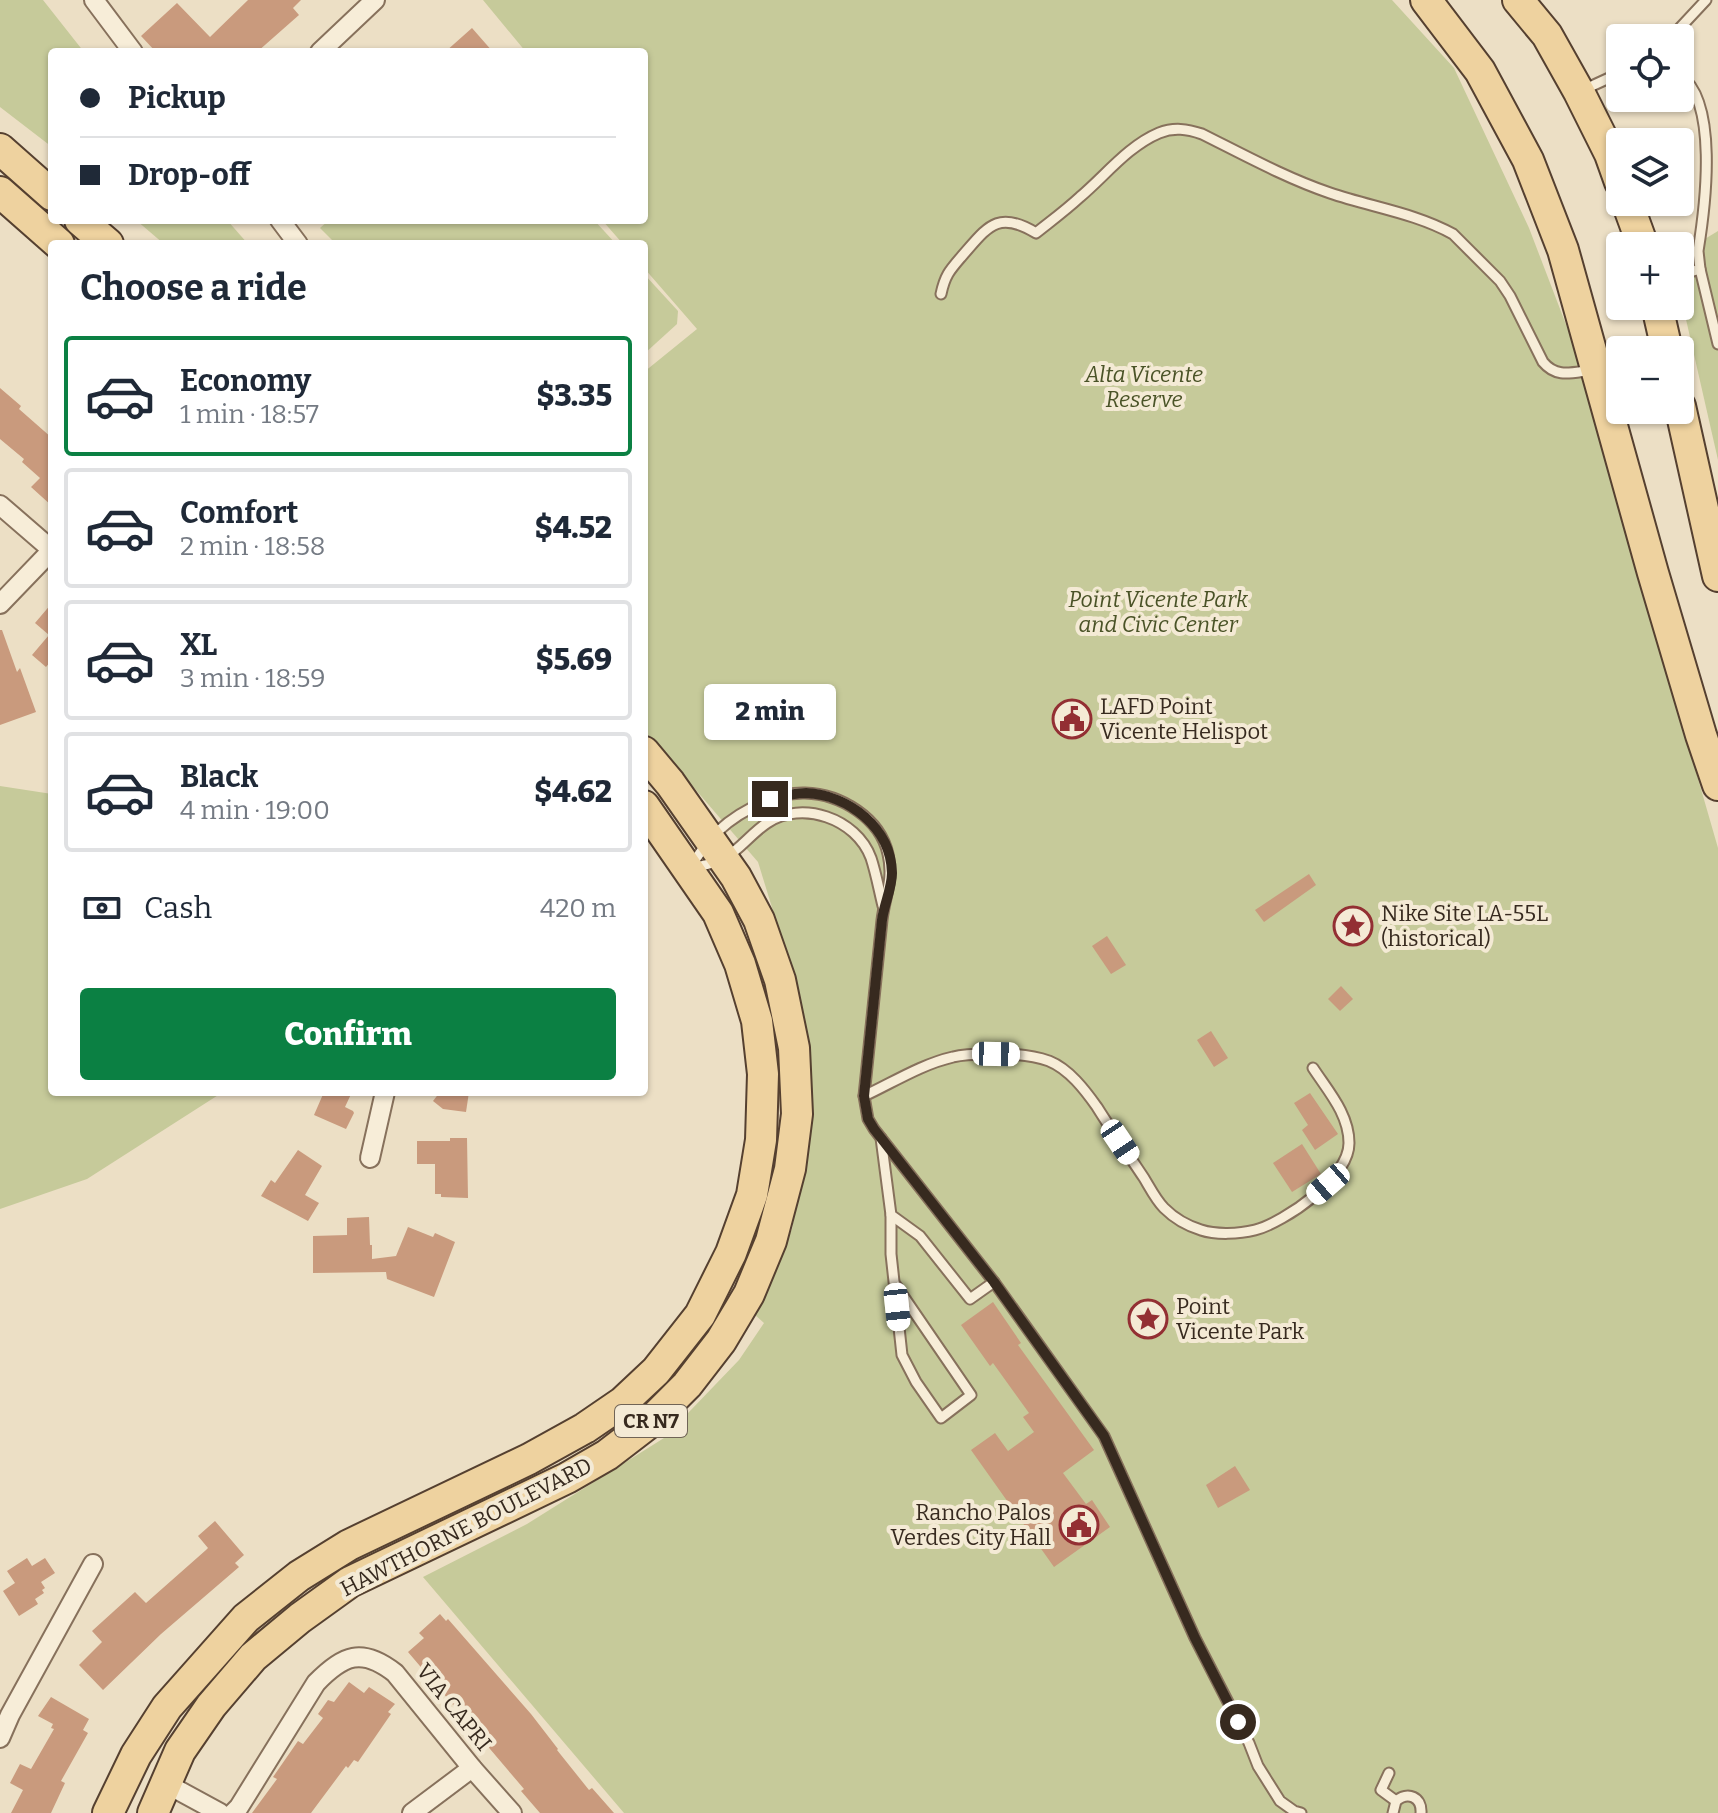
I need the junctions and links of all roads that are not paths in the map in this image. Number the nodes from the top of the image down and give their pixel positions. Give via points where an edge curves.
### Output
1 (94, 0) edge
2 (375, 0) edge
3 (1426, 0) edge
4 (1518, 0) edge
5 (1706, 0) edge
6 (1684, 24) edge
7 (130, 48) edge
8 (324, 48) edge
9 (1606, 79) edge
10 (1694, 81) edge
11 (1579, 92) junction
12 (1711, 108) dead end
13 (1717, 144) edge
14 (1606, 146) edge
15 (0, 149) edge
16 (48, 191) edge
17 (0, 192) edge
18 (85, 224) edge
19 (54, 240) edge
20 (103, 240) edge
21 (1700, 269) junction
22 (1694, 271) edge
23 (941, 294) dead end
24 (1718, 344) edge
25 (1596, 369) junction
26 (1685, 424) edge
27 (0, 505) edge
28 (1714, 529) edge
29 (48, 547) edge
30 (48, 554) edge
31 (1718, 576) edge
32 (0, 604) edge
33 (648, 757) edge
34 (1718, 785) edge
35 (648, 812) edge
36 (716, 849) junction
37 (689, 869) junction
38 (883, 909) junction
39 (1313, 1068) dead end
40 (384, 1096) edge
41 (864, 1096) junction
42 (881, 1138) junction
43 (370, 1158) dead end
44 (891, 1215) junction
45 (994, 1282) junction
46 (895, 1284) junction
47 (93, 1564) dead end
48 (167, 1707) junction
49 (0, 1738) edge
50 (472, 1768) junction
51 (1389, 1773) dead end
52 (1396, 1801) junction
53 (161, 1802) edge
54 (108, 1813) edge
55 (220, 1813) edge
56 (233, 1813) edge
57 (412, 1813) edge
58 (512, 1813) edge
59 (1301, 1813) edge
60 (1393, 1813) edge
61 (1421, 1813) edge

1 - 7 street
2 - 8 street
3 - 25 main road via 1480,71 1528,160 1563,250
4 - 11 main road via 1547,35
5 - 6 lane
9 - 11 lane
10 - 12 lane
11 - 14 main road
13 - 21 lane via 1698,251
15 - 16 main road
17 - 19 main road
18 - 20 main road
21 - 22 lane
21 - 24 lane
23 - 25 lane via 950,268 987,228 1004,221 1036,233 1136,147 1157,134 1186,129 1307,185 1453,234 1500,281 1550,371
25 - 34 main road
26 - 28 main road
27 - 29 street
28 - 31 main road
30 - 32 street
33 - 36 main road, HAWTHORNE BOULEVARD / CR N7
35 - 37 main road, HAWTHORNE BOULEVARD / CR N7
36 - 37 lane
36 - 37 lane
36 - 38 lane via 784,815 810,812 827,817 861,839 871,857
36 - 38 lane via 729,822 770,799 823,795 872,822 880,834 892,874
36 - 53 main road, HAWTHORNE BOULEVARD / CR N7 via 759,920 780,980 794,1048 797,1114 790,1169 771,1241 749,1294 687,1385 607,1455 350,1582 253,1657 180,1751
37 - 48 main road, HAWTHORNE BOULEVARD / CR N7 via 718,913 740,964 757,1021 763,1074 752,1195 700,1315 656,1371 585,1428 349,1545 299,1576 246,1618
38 - 41 lane
39 - 41 lane via 1347,1125 1349,1147 1340,1169 1308,1202 1252,1231 1202,1230 1164,1208 1090,1097 1050,1062 1014,1054 952,1057
40 - 43 street
41 - 42 lane via 868,1119
42 - 44 lane
42 - 45 lane
44 - 45 lane via 920,1236 970,1299
44 - 46 lane
45 - 59 lane via 1104,1436 1258,1766 1280,1801
46 - 46 lane via 902,1355 941,1418 971,1395
47 - 49 street
48 - 53 main road via 152,1743
48 - 54 main road, HAWTHORNE BOULEVARD / CR N7
50 - 56 street, VIA CAPRI via 395,1673 362,1656 331,1668 316,1683
50 - 57 street
50 - 58 street, VIA CAPRI
51 - 52 lane via 1381,1790
52 - 60 lane
52 - 61 lane via 1412,1796
53 - 55 street

